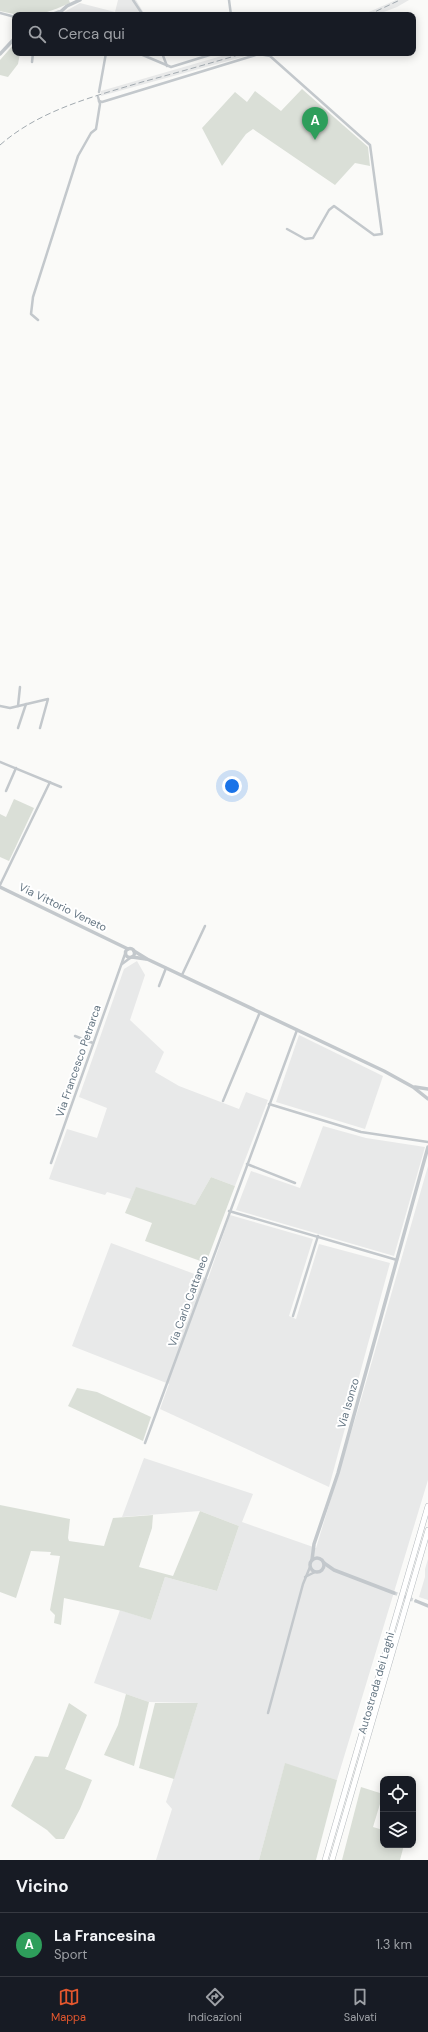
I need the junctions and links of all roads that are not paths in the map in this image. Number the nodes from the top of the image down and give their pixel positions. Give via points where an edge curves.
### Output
1 (80, 0) edge
2 (133, 0) edge
3 (229, 0) edge
4 (62, 11) edge
5 (0, 12) edge
6 (141, 12) edge
7 (231, 12) edge
8 (12, 16) edge
9 (12, 41) edge
10 (0, 54) edge
11 (33, 56) edge
12 (105, 56) edge
13 (145, 56) edge
14 (163, 56) edge
15 (206, 56) edge
16 (252, 56) edge
17 (270, 56) edge
18 (32, 62) dead end
19 (167, 66) junction
20 (99, 92) dead end
21 (287, 230) dead end
22 (38, 320) dead end
23 (20, 687) dead end
24 (26, 704) junction
25 (0, 706) edge
26 (18, 706) junction
27 (18, 728) dead end
28 (40, 728) dead end
29 (0, 762) edge
30 (16, 768) junction
31 (50, 782) junction
32 (61, 787) dead end
33 (6, 791) dead end
34 (0, 886) edge
35 (205, 926) dead end
36 (119, 944) junction
37 (128, 949) junction
38 (134, 951) junction
39 (125, 953) junction
40 (131, 958) junction
41 (147, 959) junction
42 (122, 965) junction
43 (166, 968) junction
44 (182, 976) junction
45 (159, 986) dead end
46 (260, 1012) junction
47 (297, 1029) junction
48 (75, 1036) dead end
49 (93, 1043) junction
50 (413, 1087) junction
51 (428, 1089) edge
52 (428, 1099) edge
53 (223, 1101) dead end
54 (269, 1104) junction
55 (428, 1142) edge
56 (428, 1147) edge
57 (51, 1164) dead end
58 (247, 1164) junction
59 (295, 1183) dead end
60 (229, 1211) junction
61 (318, 1236) junction
62 (397, 1260) junction
63 (293, 1316) dead end
64 (145, 1443) dead end
65 (428, 1506) edge
66 (428, 1530) edge
67 (314, 1549) junction
68 (319, 1558) junction
69 (312, 1560) junction
70 (324, 1563) junction
71 (310, 1567) junction
72 (322, 1570) junction
73 (334, 1570) junction
74 (315, 1572) junction
75 (305, 1577) junction
76 (394, 1593) tunnel mouth
77 (416, 1601) tunnel mouth
78 (428, 1606) edge
79 (268, 1713) dead end
80 (326, 1860) edge
81 (332, 1860) edge

1 - 4 street
2 - 6 street
3 - 7 street
5 - 8 street
9 - 10 street
11 - 18 street
12 - 20 street
13 - 19 street
14 - 19 street
15 - 19 street
16 - 22 street via 102,102 98,99 100,104 96,129 78,156 33,297 31,314
17 - 21 street via 370,145 382,234 374,235 334,206 313,238 305,239
23 - 26 street
24 - 26 street
24 - 27 street
24 - 28 street via 48,699
25 - 26 street
29 - 30 street
30 - 31 street
30 - 33 street
31 - 32 street
31 - 34 street
34 - 36 street, Via Vittorio Veneto
35 - 44 street
36 - 37 street, Via Vittorio Veneto
36 - 39 street, Via Vittorio Veneto
37 - 38 street, Via Vittorio Veneto
37 - 39 street
38 - 40 street
38 - 41 street
39 - 40 street, Via Vittorio Veneto
39 - 42 street, Via Francesco Petrarca
40 - 41 street
40 - 42 street, Via Francesco Petrarca
41 - 43 street
42 - 49 street, Via Francesco Petrarca
43 - 44 street
43 - 45 street
44 - 46 street
46 - 47 street
46 - 53 street
47 - 50 street
47 - 54 street, Via Carlo Cattaneo
48 - 49 street
49 - 57 street, Via Francesco Petrarca
50 - 51 street
50 - 52 street
54 - 55 street via 361,1132
54 - 58 street, Via Carlo Cattaneo
56 - 62 street, Via Isonzo
58 - 59 street
58 - 60 street, Via Carlo Cattaneo
60 - 61 street
60 - 64 street, Via Carlo Cattaneo
61 - 62 street
61 - 63 street
62 - 67 street, Via Isonzo
65 - 80 highway, Autostrada dei Laghi
66 - 81 highway, Autostrada dei Laghi
67 - 68 street
67 - 69 street, Via Isonzo
68 - 69 street
68 - 70 street
69 - 71 street
70 - 72 street
70 - 73 street
71 - 74 street
71 - 75 street
72 - 73 street
72 - 74 street
73 - 76 street
74 - 75 street
75 - 79 street
77 - 78 street

